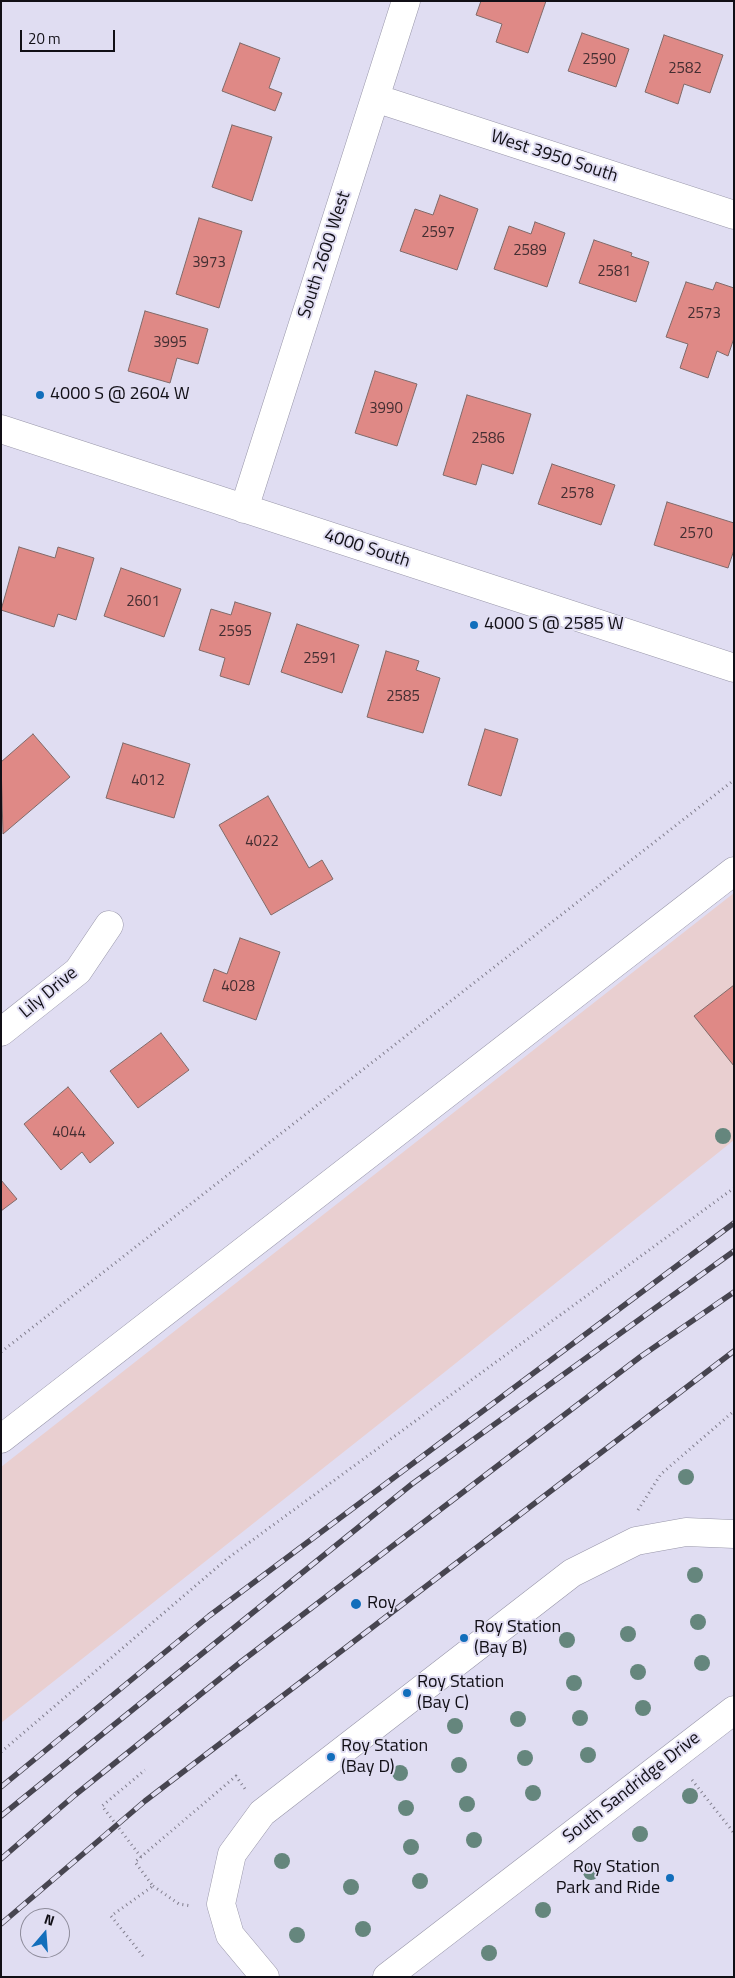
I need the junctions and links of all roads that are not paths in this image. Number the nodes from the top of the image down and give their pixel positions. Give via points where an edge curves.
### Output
1 (406, 1) edge
2 (375, 98) junction
3 (734, 215) edge
4 (1, 430) edge
5 (244, 509) junction
6 (734, 668) edge
7 (734, 871) edge
8 (110, 925) dead end
9 (1, 1032) edge
10 (1, 1439) edge
11 (734, 1534) edge
12 (734, 1710) edge
13 (265, 1977) edge
14 (387, 1977) edge

1 - 2 street, South 2600 West
2 - 3 street, West 3950 South
2 - 5 street, South 2600 West
4 - 5 street, 4000 South
5 - 6 street, 4000 South
7 - 10 street
8 - 9 street, Lily Drive via 78,971
11 - 13 street via 686,1532 636,1542 572,1573 262,1813 232,1854 221,1904 230,1935
12 - 14 street, South Sandridge Drive

